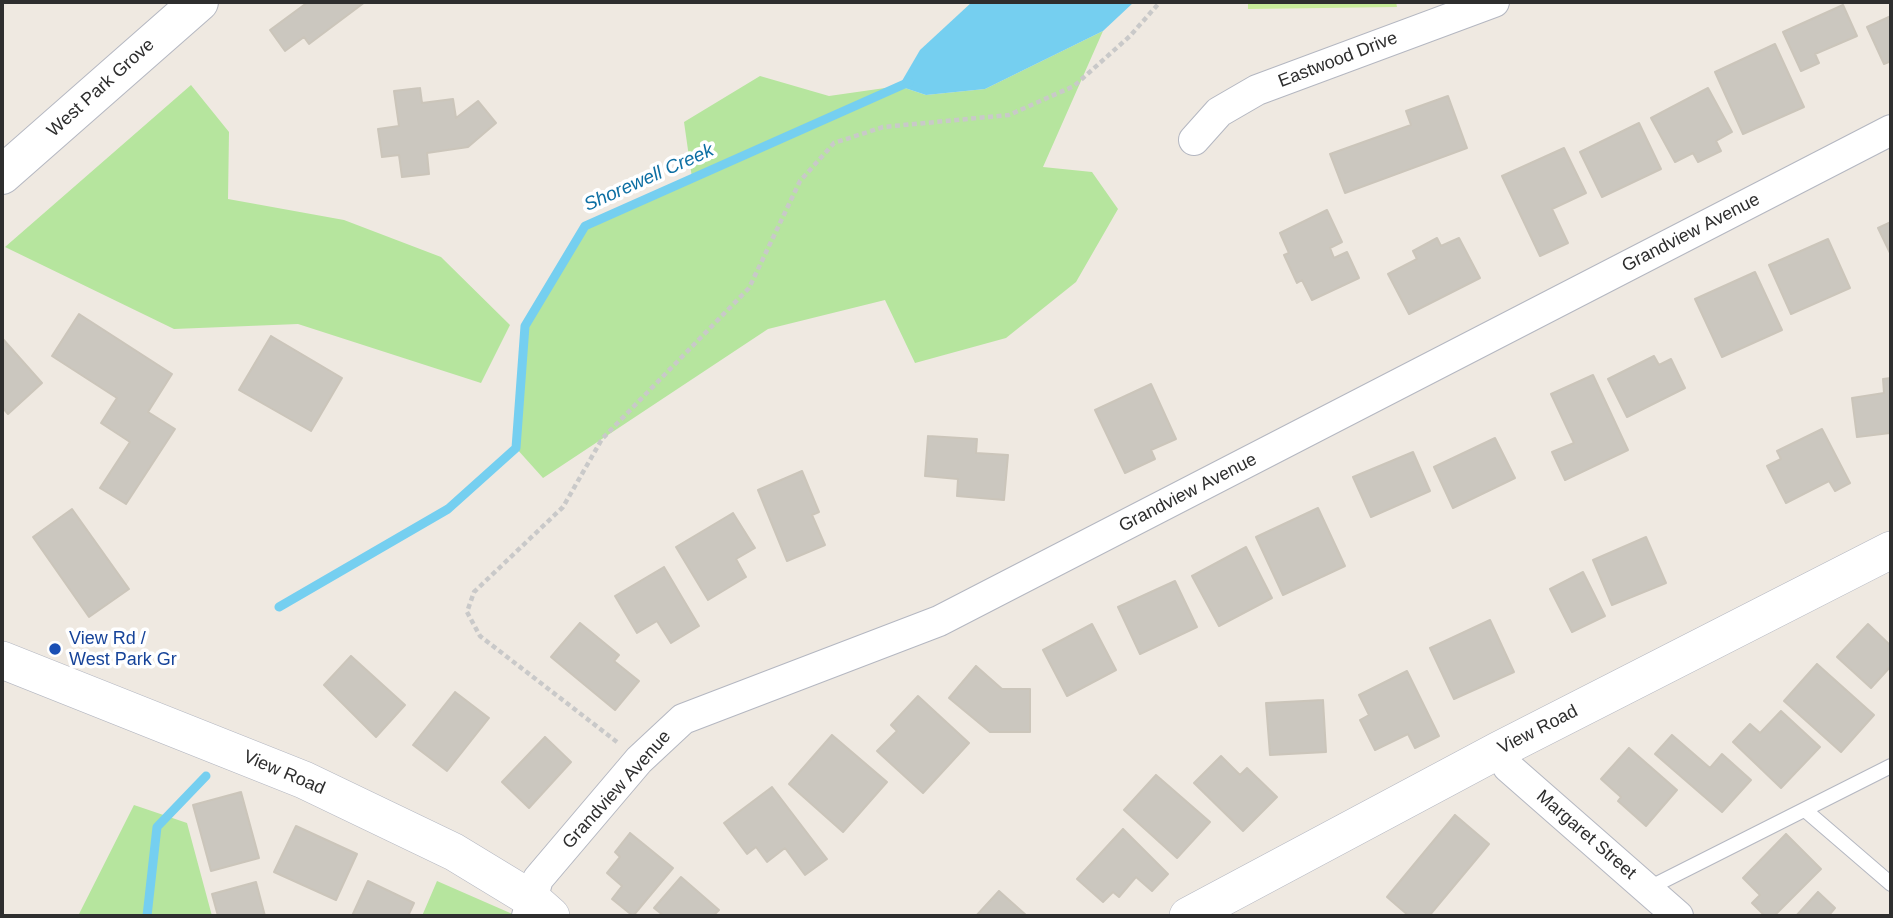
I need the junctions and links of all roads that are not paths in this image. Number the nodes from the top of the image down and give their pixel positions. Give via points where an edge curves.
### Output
1 (199, 2) edge
2 (1494, 2) edge
3 (1891, 130) edge
4 (1194, 140) dead end
5 (2, 175) edge
6 (1891, 550) edge
7 (2, 660) edge
8 (1499, 750) junction
9 (1891, 766) edge
10 (1805, 810) junction
11 (1891, 884) edge
12 (1647, 889) junction
13 (537, 911) edge
14 (1188, 916) edge
15 (1678, 916) edge

1 - 5 main road, West Park Grove
2 - 4 street, Eastwood Drive via 1257,90 1219,112
3 - 13 street, Grandview Avenue via 950,616 683,719 639,760 538,879
6 - 8 street, View Road
7 - 13 street, View Road via 304,780 454,852
8 - 12 street, Margaret Street via 1508,766
8 - 14 street, View Road
9 - 10 lane
10 - 11 lane
10 - 12 lane
12 - 15 street, Margaret Street

